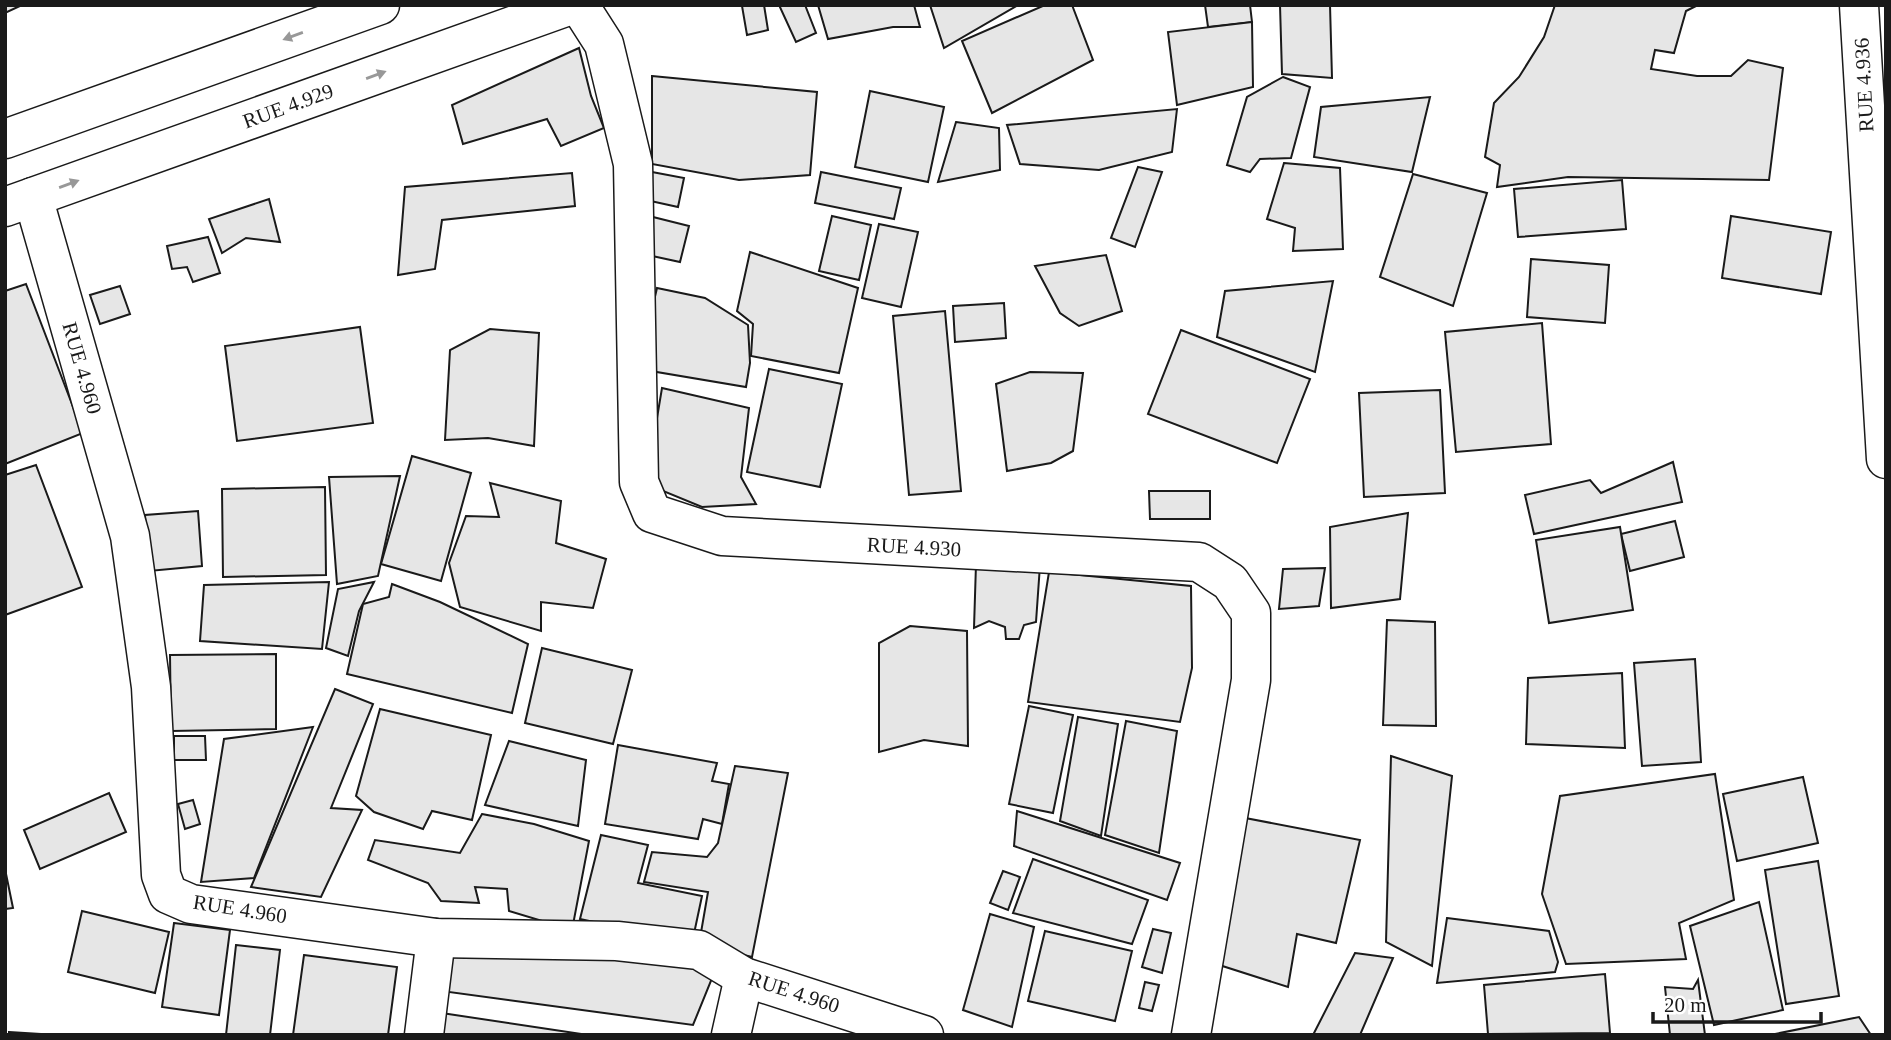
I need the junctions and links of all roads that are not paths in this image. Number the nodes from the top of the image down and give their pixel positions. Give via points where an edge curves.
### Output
1 (380, 5) edge
2 (571, 5) edge
3 (579, 5) edge
4 (1859, 5) edge
5 (5, 139) edge
6 (19, 202) edge
7 (1886, 459) edge
8 (436, 938) junction
9 (744, 977) junction
10 (424, 1035) edge
11 (731, 1035) edge
12 (924, 1035) edge
13 (1191, 1035) edge

1 -> 5 street
6 -> 2 street, RUE 4.929
3 - 13 street, RUE 4.930 via 604,44 633,164 639,482 652,513 722,536 1199,562 1230,582 1251,613 1251,680
4 - 7 street, RUE 4.936
6 - 8 street, RUE 4.960 via 130,536 151,687 161,875 168,894 191,904
8 - 9 street, RUE 4.960 via 617,941 699,950
8 - 10 street
9 - 11 street
9 - 12 street, RUE 4.960

